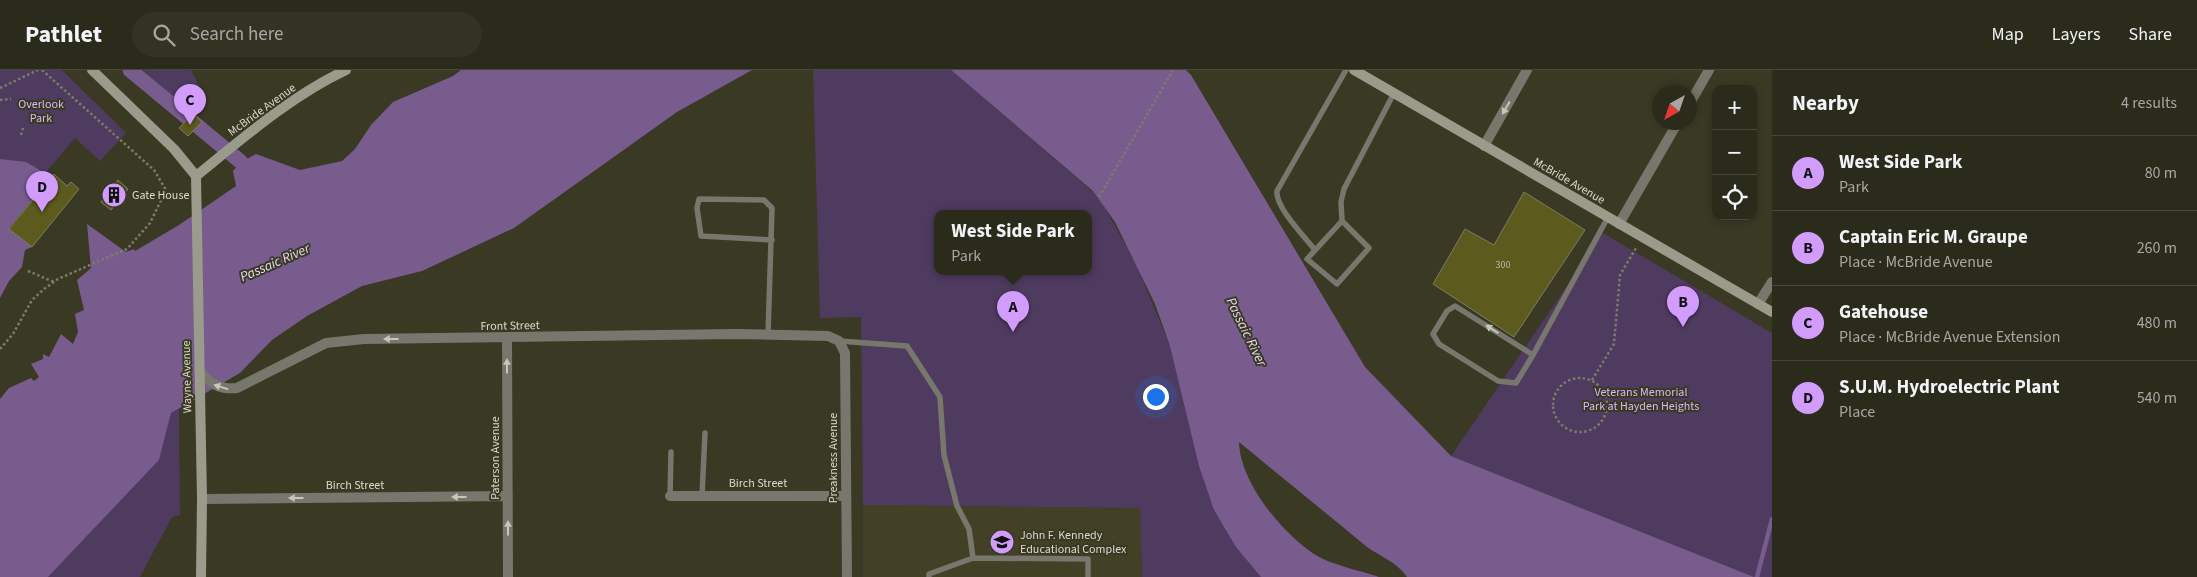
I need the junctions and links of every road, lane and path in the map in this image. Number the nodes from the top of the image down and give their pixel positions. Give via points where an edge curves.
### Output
1 (40, 70) edge
2 (92, 70) edge
3 (346, 70) edge
4 (1173, 70) edge
5 (1346, 70) edge
6 (1354, 70) edge
7 (1527, 70) edge
8 (1709, 70) edge
9 (0, 88) edge
10 (1697, 91) edge
11 (1394, 93) junction
12 (11, 99) dead end
13 (0, 100) edge
14 (23, 128) dead end
15 (1673, 130) edge
16 (21, 135) dead end
17 (1484, 146) junction
18 (196, 176) junction
19 (1099, 197) dead end
20 (1608, 217) junction
21 (1342, 221) junction
22 (1619, 224) junction
23 (1642, 237) junction
24 (772, 240) junction
25 (1315, 250) junction
26 (28, 271) dead end
27 (54, 282) junction
28 (1772, 282) edge
29 (1758, 304) junction
30 (1772, 312) edge
31 (768, 335) junction
32 (507, 338) junction
33 (839, 341) junction
34 (0, 349) edge
35 (1533, 355) junction
36 (199, 370) junction
37 (1592, 380) junction
38 (705, 433) dead end
39 (671, 452) dead end
40 (508, 496) junction
41 (670, 496) joint
42 (702, 496) junction
43 (845, 496) junction
44 (202, 499) junction
45 (973, 558) junction
46 (201, 577) edge
47 (508, 577) edge
48 (847, 577) edge
49 (929, 577) edge
50 (1088, 577) edge

1 - 9 path
1 - 27 path via 154,170 166,190 150,223 127,249
2 - 18 main road via 174,150
3 - 18 main road, McBride Avenue via 326,80
4 - 19 path
5 - 25 lane via 1276,196
6 - 11 main road, McBride Avenue
7 -> 17 street
8 - 10 street
11 - 17 main road, McBride Avenue
11 - 21 lane via 1344,189
12 - 13 path
14 - 16 path
15 - 22 street
17 - 20 main road, McBride Avenue
18 - 36 main road, Wayne Avenue
20 - 22 main road, McBride Avenue
20 - 35 lane
21 - 25 lane
21 - 25 lane via 1369,248 1336,284 1307,259
22 - 23 main road, McBride Avenue
23 - 29 main road, McBride Avenue
23 - 37 path via 1620,274 1614,344
24 - 24 lane via 772,208 764,200 699,199 696,208 700,236
24 - 31 lane
26 - 27 path
27 - 34 path via 32,300 13,334
28 - 29 street
29 - 30 main road, McBride Avenue
31 - 32 street, Front Street
31 - 33 street, Front Street via 828,336
32 -> 36 street, Front Street via 364,339 326,343 247,384 226,390 214,386
40 -> 32 street, Paterson Avenue
33 - 43 street, Preakness Avenue via 845,353
33 - 45 lane via 907,346 940,398 944,455 957,506 969,529
35 -> 35 lane via 1455,306 1447,311 1433,334 1439,344 1506,384 1516,383
36 - 44 main road, Wayne Avenue
37 - 37 path via 1577,378 1568,381 1556,393 1554,412 1567,429 1590,431 1606,416 1608,403 1605,394
38 - 42 lane
39 - 41 lane
40 -> 44 street, Birch Street
47 -> 40 street, Paterson Avenue
41 - 42 street, Birch Street
42 - 43 street, Birch Street
43 - 48 street, Preakness Avenue
44 - 46 main road, Wayne Avenue
45 - 49 lane via 929,574
45 - 50 lane via 1088,559

